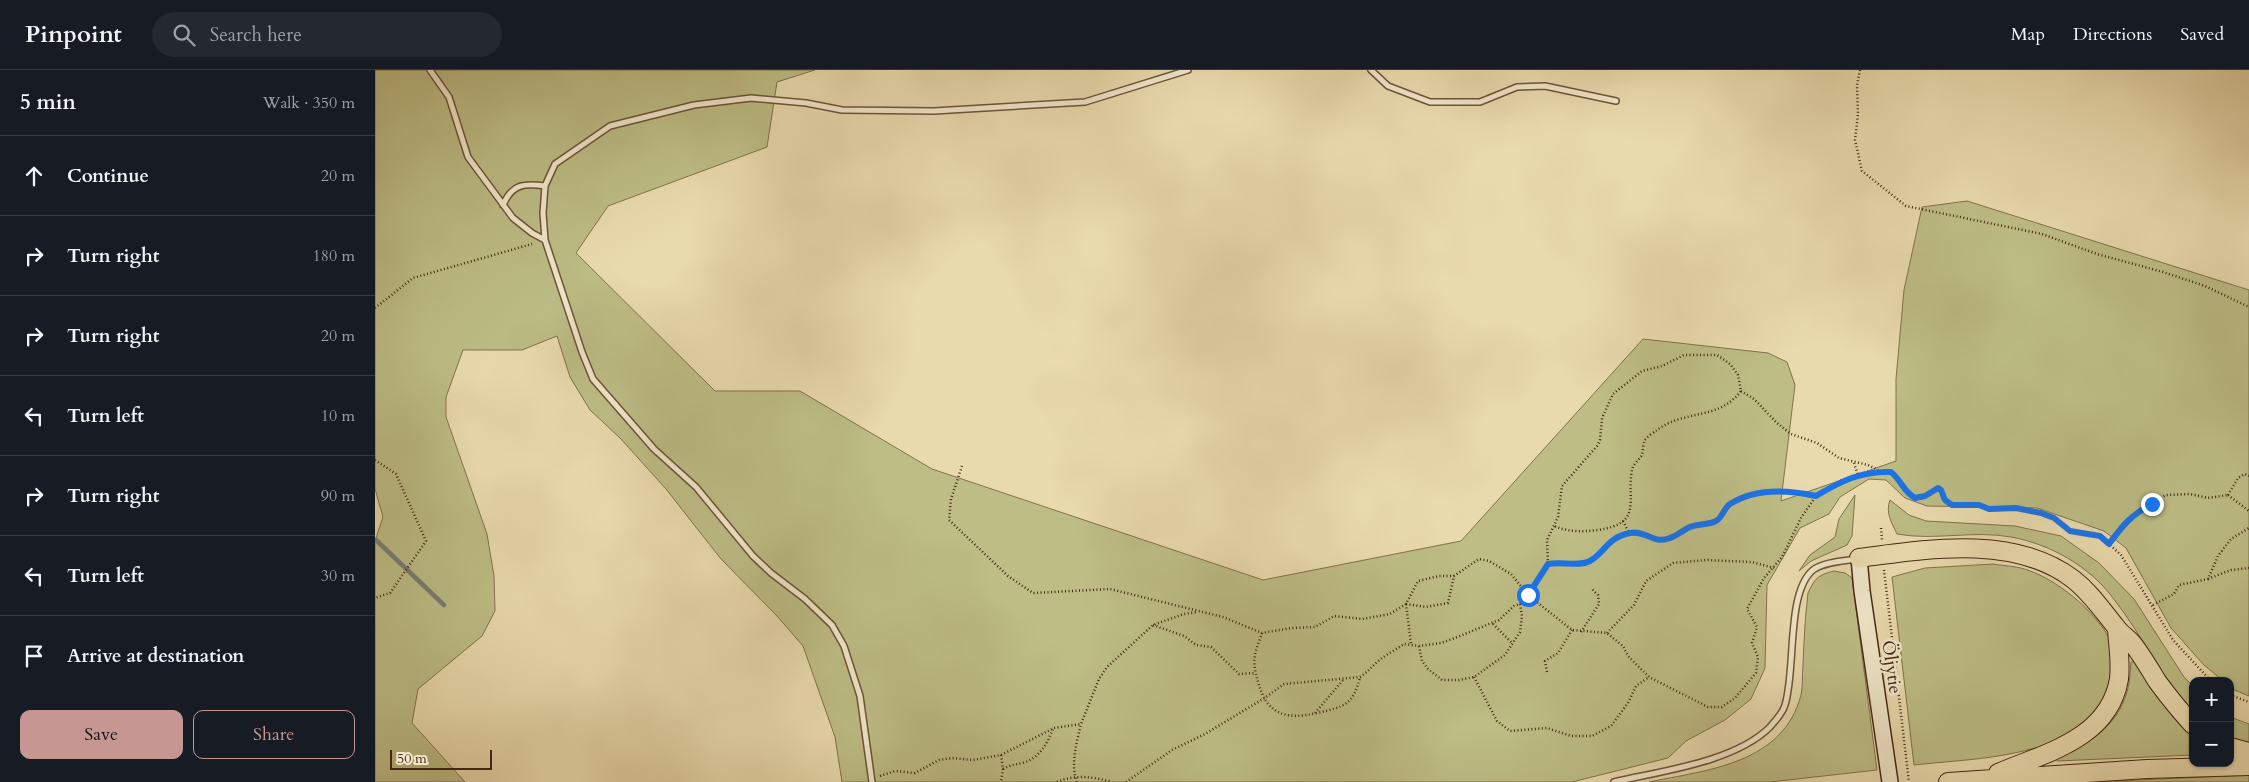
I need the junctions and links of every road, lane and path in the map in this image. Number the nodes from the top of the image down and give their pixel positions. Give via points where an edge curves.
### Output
1 (431, 70) edge
2 (1188, 70) edge
3 (1371, 70) edge
4 (1860, 70) edge
5 (1616, 101) dead end
6 (545, 186) junction
7 (503, 205) junction
8 (545, 240) junction
9 (375, 308) edge
10 (2249, 308) edge
11 (1741, 391) junction
12 (375, 460) edge
13 (1855, 463) junction
14 (962, 466) dead end
15 (1882, 472) junction
16 (1858, 475) junction
17 (2249, 476) edge
18 (2228, 494) junction
19 (1816, 496) junction
20 (2249, 511) edge
21 (1623, 521) junction
22 (1553, 526) junction
23 (1881, 528) dead end
24 (2249, 528) edge
25 (1629, 533) junction
26 (2109, 544) junction
27 (1883, 555) junction
28 (1859, 558) junction
29 (1548, 564) junction
30 (1774, 568) junction
31 (2249, 568) edge
32 (1454, 576) junction
33 (2209, 579) junction
34 (1591, 588) dead end
35 (1528, 595) junction
36 (375, 598) edge
37 (1406, 604) junction
38 (1520, 604) junction
39 (2153, 605) junction
40 (1201, 611) junction
41 (1493, 624) junction
42 (1153, 625) junction
43 (2117, 629) junction
44 (1572, 630) junction
45 (1581, 632) junction
46 (1607, 633) junction
47 (1262, 634) junction
48 (1512, 643) junction
49 (1411, 644) junction
50 (1419, 646) junction
51 (1547, 672) dead end
52 (1256, 673) junction
53 (1359, 677) junction
54 (1474, 677) junction
55 (1649, 677) junction
56 (2207, 677) edge
57 (1345, 678) junction
58 (2234, 696) edge
59 (1263, 699) junction
60 (2249, 702) edge
61 (1315, 713) junction
62 (2191, 722) edge
63 (1081, 724) junction
64 (1053, 728) junction
65 (2234, 748) edge
66 (2249, 752) edge
67 (1001, 755) junction
68 (2249, 766) edge
69 (1003, 769) junction
70 (1075, 777) junction
71 (1986, 778) junction
72 (872, 781) edge
73 (1001, 782) edge
74 (1057, 782) edge
75 (1077, 782) edge
76 (1109, 782) edge
77 (1126, 782) edge
78 (1614, 782) edge
79 (1890, 782) edge
80 (1909, 782) edge
81 (1948, 782) edge

1 - 7 lane via 449,98 468,157
2 - 6 lane via 1085,102 934,111 842,110 751,98 694,105 610,126 555,164
3 - 5 lane via 1388,86 1430,102 1480,102 1517,87 1545,86
4 - 10 path via 1855,140 1862,171 1906,206 2042,234 2205,286
6 - 7 lane via 519,186 509,192
6 - 8 lane
7 - 8 lane via 513,218
8 - 9 path via 413,278
8 - 72 lane via 593,379 654,449 696,487 753,556 832,625 844,646 860,696
11 - 13 path via 1791,434 1817,443 1839,458
11 - 21 path via 1711,413 1671,420 1645,440 1641,456 1631,470 1632,506
11 - 22 path via 1739,375 1717,355 1684,355 1642,371 1613,394 1602,418 1597,446 1562,486 1558,517
12 - 36 path via 396,474 426,541 390,593
13 - 15 path
13 - 16 path
14 - 40 path via 951,499 949,520 1009,576 1033,593 1110,589
15 - 16 path
15 - 26 path via 1891,472 1899,479 1902,488 1915,498 1938,488 1952,505 2016,508 2041,513 2054,518 2070,531 2100,536
16 - 19 path via 1842,480
17 - 18 path via 2245,474 2238,478
18 - 20 path
18 - 26 path via 2207,498 2190,494 2166,495 2135,513
19 - 25 path via 1774,491 1749,496 1729,504 1717,521 1690,527 1669,539 1656,540 1642,532
19 - 30 path
21 - 22 path via 1611,528 1587,532 1565,531
21 - 25 path
22 - 29 path via 1547,540
23 - 27 path
24 - 33 path via 2231,539 2218,556
25 - 29 path via 1613,539 1590,561
26 - 39 path via 2121,555
27 - 28 highway
27 - 43 highway via 1977,550 2032,558 2057,569 2081,586
27 - 80 path
28 - 78 lane via 1814,569 1803,581 1798,597 1790,687 1785,708 1770,726 1754,740 1702,761
28 - 79 main road, Öljytie
29 - 35 path
30 - 46 path via 1752,562 1706,560 1673,563 1646,580 1634,605
30 - 55 path via 1764,578 1747,610 1757,627 1752,644 1758,657 1756,673 1735,698 1722,707 1708,707
31 - 33 path via 2231,570
32 - 35 path via 1479,559 1489,561 1511,574
32 - 37 path via 1417,581
32 - 37 path via 1448,603 1426,607
33 - 39 path via 2179,586 2173,594
34 - 45 path via 1599,604
35 - 38 path
35 - 44 path
37 - 47 path via 1390,614 1362,619 1334,616 1315,627
37 - 49 path
38 - 41 path
38 - 48 path via 1520,632
39 - 56 path via 2173,640
40 - 42 path
40 - 47 path
41 - 48 path
41 - 50 path via 1441,643
42 - 52 path via 1184,636 1195,644 1211,647 1239,674
42 - 63 path via 1107,667
43 - 62 highway via 2132,642
43 - 71 highway via 2117,688 2105,714 2094,727 2062,746
44 - 45 path
44 - 51 path via 1558,653 1545,661
45 - 46 path
46 - 55 path via 1623,646 1628,656
47 - 52 path via 1254,656
48 - 54 path via 1505,655
49 - 50 path
49 - 53 path via 1404,644 1383,657 1369,672
50 - 54 path via 1422,661 1442,680
52 - 59 path
53 - 57 path
53 - 61 path via 1356,694 1340,708
54 - 55 path via 1497,721 1510,732 1547,728 1571,736 1592,736 1611,726 1636,686
57 - 59 path via 1284,684
57 - 61 path
58 - 60 path
59 - 61 path via 1280,713 1290,716 1305,717
59 - 77 path via 1172,750
63 - 64 path
63 - 70 path via 1075,747
64 - 67 path
64 - 69 path via 1045,749 1023,763 1012,763
65 - 66 highway
67 - 69 path
67 - 72 path via 973,760 939,760 915,773 895,772
68 - 71 highway
69 - 73 path
70 - 74 path
70 - 75 path
70 - 76 path via 1095,777
71 - 81 highway

